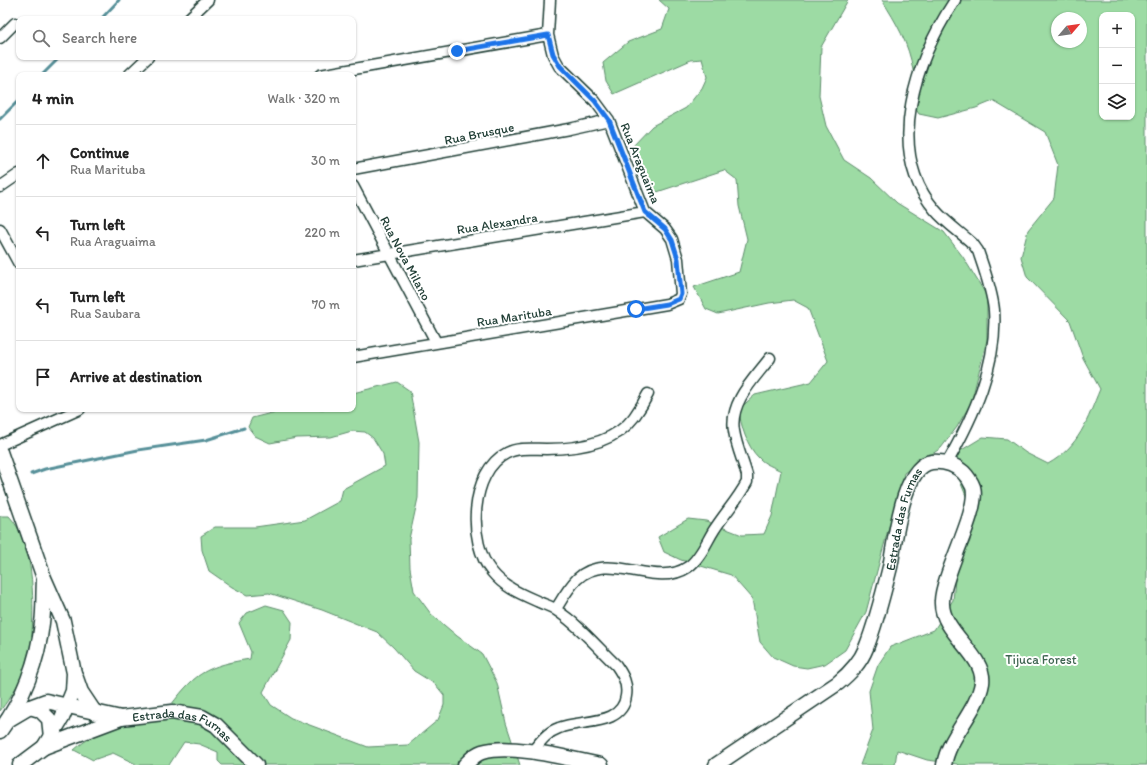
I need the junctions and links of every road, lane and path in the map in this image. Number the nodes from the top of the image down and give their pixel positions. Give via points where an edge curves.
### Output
1 (208, 0) edge
2 (550, 0) edge
3 (955, 0) edge
4 (191, 16) edge
5 (15, 23) dead end
6 (548, 35) junction
7 (0, 38) edge
8 (145, 60) edge
9 (132, 72) edge
10 (337, 72) edge
11 (609, 120) junction
12 (356, 168) edge
13 (16, 176) edge
14 (0, 187) edge
15 (356, 191) edge
16 (645, 212) junction
17 (0, 229) edge
18 (390, 253) junction
19 (16, 258) edge
20 (356, 259) edge
21 (679, 299) joint
22 (436, 342) junction
23 (356, 356) edge
24 (770, 358) dead end
25 (648, 394) dead end
26 (73, 412) edge
27 (0, 445) edge
28 (0, 452) edge
29 (947, 463) junction
30 (44, 578) junction
31 (556, 609) junction
32 (74, 673) junction
33 (68, 705) junction
34 (30, 707) junction
35 (96, 713) junction
36 (121, 718) junction
37 (4, 726) edge
38 (47, 742) junction
39 (532, 752) junction
40 (20, 765) edge
41 (256, 765) edge
42 (465, 765) edge
43 (601, 765) edge
44 (716, 765) edge
45 (944, 765) edge

1 - 4 street
2 - 6 street, Rua Araguaima
3 - 29 street via 930,45 914,88 908,128 912,160 922,190 935,210 978,250 994,308 994,341 979,398
5 - 7 street
6 - 10 street
6 - 11 street, Rua Araguaima via 553,54 560,66 595,101
8 - 9 street
11 - 12 street, Rua Brusque
11 - 16 street, Rua Araguaima
13 - 14 street
15 - 18 street, Rua Nova Milano
16 - 18 street, Rua Alexandra
16 - 21 street, Rua Araguaima via 665,229 672,240 678,259 681,294
17 - 19 street
18 - 20 street, Rua Alexandra
18 - 22 street, Rua Nova Milano
21 - 22 street, Rua Marituba via 667,304
22 - 23 street, Rua Marituba
24 - 31 street via 741,396 733,422 748,475 747,482 689,567 662,574 602,567 577,579
25 - 31 street via 634,418 602,441 570,449 518,449 508,452 489,467 483,479 475,533 482,557 504,585
26 - 27 street
28 - 30 main road
29 - 44 main road, Estrada das Furnas via 931,462 923,466 917,471 903,498 890,568 866,649 858,664 838,683
29 - 45 main road via 963,472 973,488 965,528 941,602 945,618 978,666 982,673 982,681 980,692 948,747
30 - 32 main road via 63,621
30 - 37 main road via 43,622 36,660
31 - 39 street via 616,665 623,675 627,688 626,699 616,715 604,720 558,728 544,737
32 - 33 main road
32 - 35 main road via 82,692
33 - 34 main road, Estrada das Furnas via 46,701
33 - 35 main road, Estrada das Furnas
33 - 38 main road
34 - 37 main road, Estrada das Furnas
34 - 38 main road via 40,710 49,719
35 - 36 main road, Estrada das Furnas
36 - 38 main road, Estrada das Furnas
36 - 41 main road, Estrada das Furnas via 172,712 202,717 229,736
38 - 40 main road
39 - 42 main road via 490,750 471,758
39 - 43 main road

